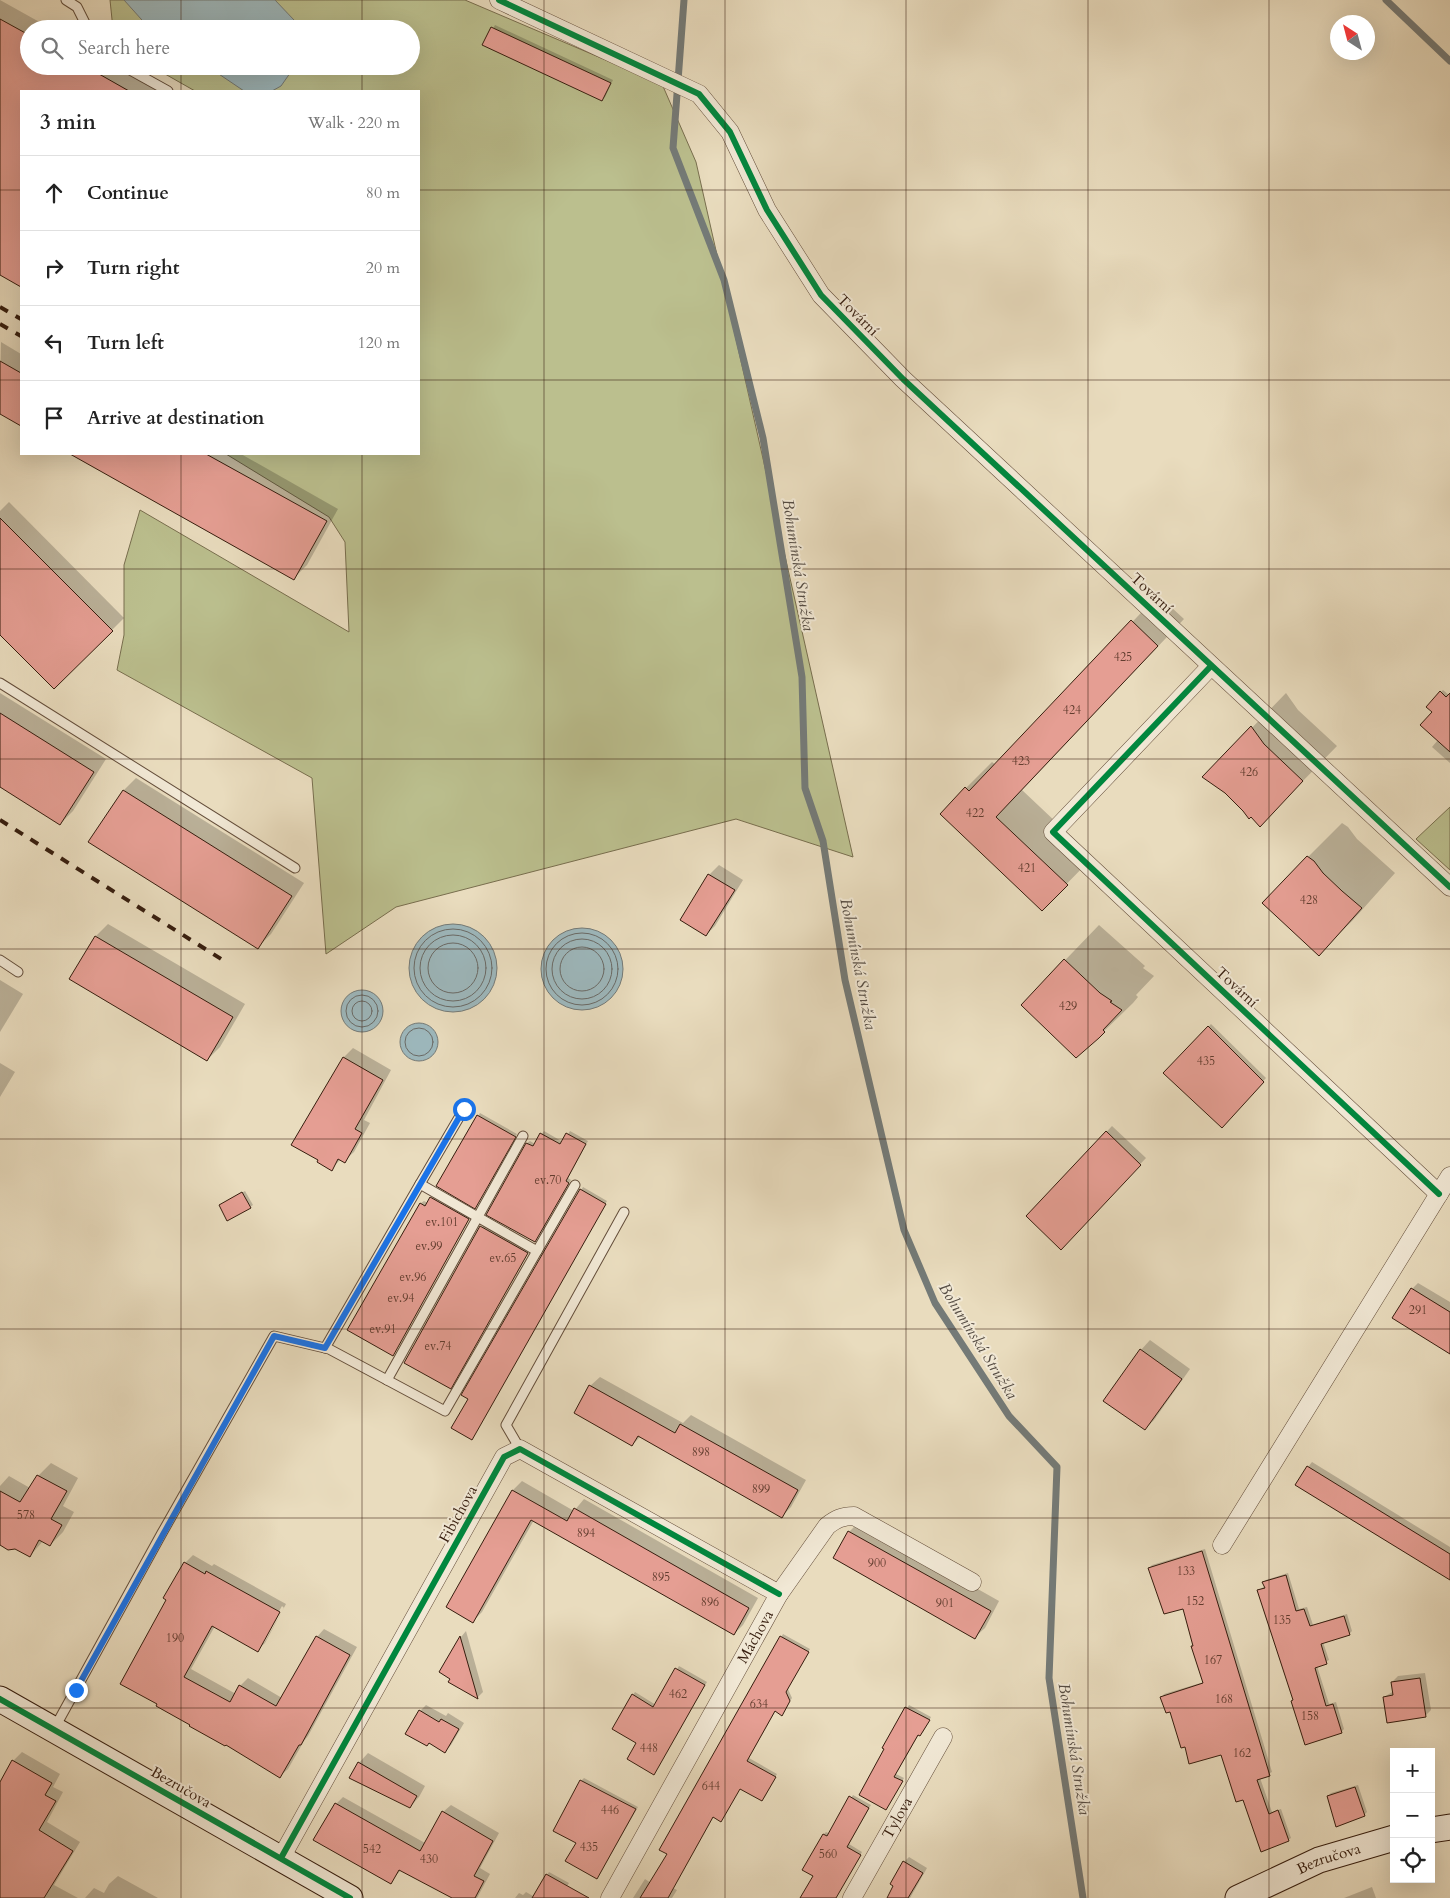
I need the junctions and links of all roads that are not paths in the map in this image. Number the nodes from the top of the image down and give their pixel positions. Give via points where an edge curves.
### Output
1 (66, 0) edge
2 (499, 0) edge
3 (84, 20) edge
4 (139, 75) edge
5 (166, 90) edge
6 (1211, 666) junction
7 (0, 683) edge
8 (295, 868) dead end
9 (1450, 887) edge
10 (0, 960) edge
11 (18, 972) dead end
12 (464, 1109) dead end
13 (523, 1136) dead end
14 (1450, 1176) edge
15 (420, 1184) junction
16 (575, 1185) dead end
17 (1439, 1194) junction
18 (624, 1212) dead end
19 (478, 1217) junction
20 (537, 1252) junction
21 (325, 1348) junction
22 (387, 1380) junction
23 (520, 1449) junction
24 (1222, 1545) dead end
25 (972, 1582) dead end
26 (779, 1594) junction
27 (0, 1699) edge
28 (54, 1730) junction
29 (943, 1736) dead end
30 (1450, 1827) edge
31 (1435, 1829) edge
32 (1390, 1839) edge
33 (280, 1858) junction
34 (350, 1898) edge
35 (610, 1898) edge
36 (852, 1898) edge
37 (1238, 1898) edge

1 - 3 lane via 77,7
2 - 6 street, Tovární via 699,94 730,132 767,210 821,296 903,379
4 - 5 lane
6 - 9 street, Tovární
6 - 17 street, Tovární via 1053,832
7 - 8 lane
10 - 11 lane
12 - 15 lane
13 - 19 lane
14 - 17 street
15 - 19 lane
15 - 21 lane
16 - 20 lane
17 - 24 street
18 - 23 lane via 506,1425
19 - 20 lane
19 - 22 lane
20 - 22 lane via 445,1410
21 - 22 lane
21 - 28 lane via 274,1336
23 - 26 street
23 - 33 street, Fibichova via 504,1457
25 - 26 street, Máchova via 854,1516 844,1516 827,1526
26 - 35 street, Máchova
27 - 28 main road, Bezručova
28 - 33 main road, Bezručova
29 - 36 street, Tylova
30 - 31 main road
32 - 37 main road, Bezručova via 1319,1860
33 - 34 main road, Bezručova

